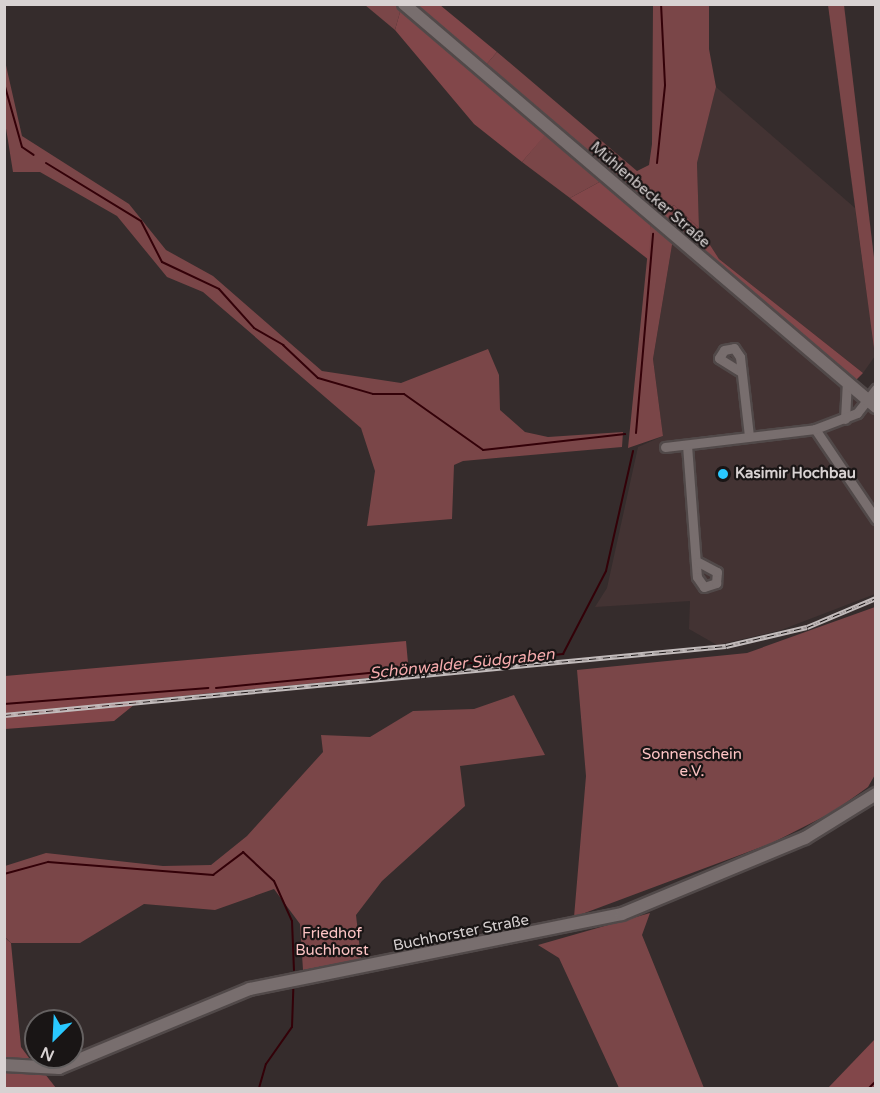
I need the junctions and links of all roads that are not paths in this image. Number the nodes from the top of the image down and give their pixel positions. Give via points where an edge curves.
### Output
1 (404, 4) edge
2 (741, 372) dead end
3 (847, 383) junction
4 (876, 389) edge
5 (872, 404) edge
6 (845, 420) junction
7 (815, 429) junction
8 (749, 435) junction
9 (687, 445) junction
10 (665, 447) dead end
11 (876, 519) edge
12 (698, 562) dead end
13 (876, 794) edge
14 (4, 1065) edge

1 - 3 main road, Mühlenbecker Straße
2 - 8 street
3 - 5 main road, Mühlenbecker Straße
3 - 6 street
4 - 5 street
5 - 6 street
6 - 7 street
7 - 8 street
7 - 11 street
8 - 9 street
9 - 10 street
9 - 12 street
13 - 14 main road, Buchhorster Straße via 806,838 622,914 250,989 59,1068

